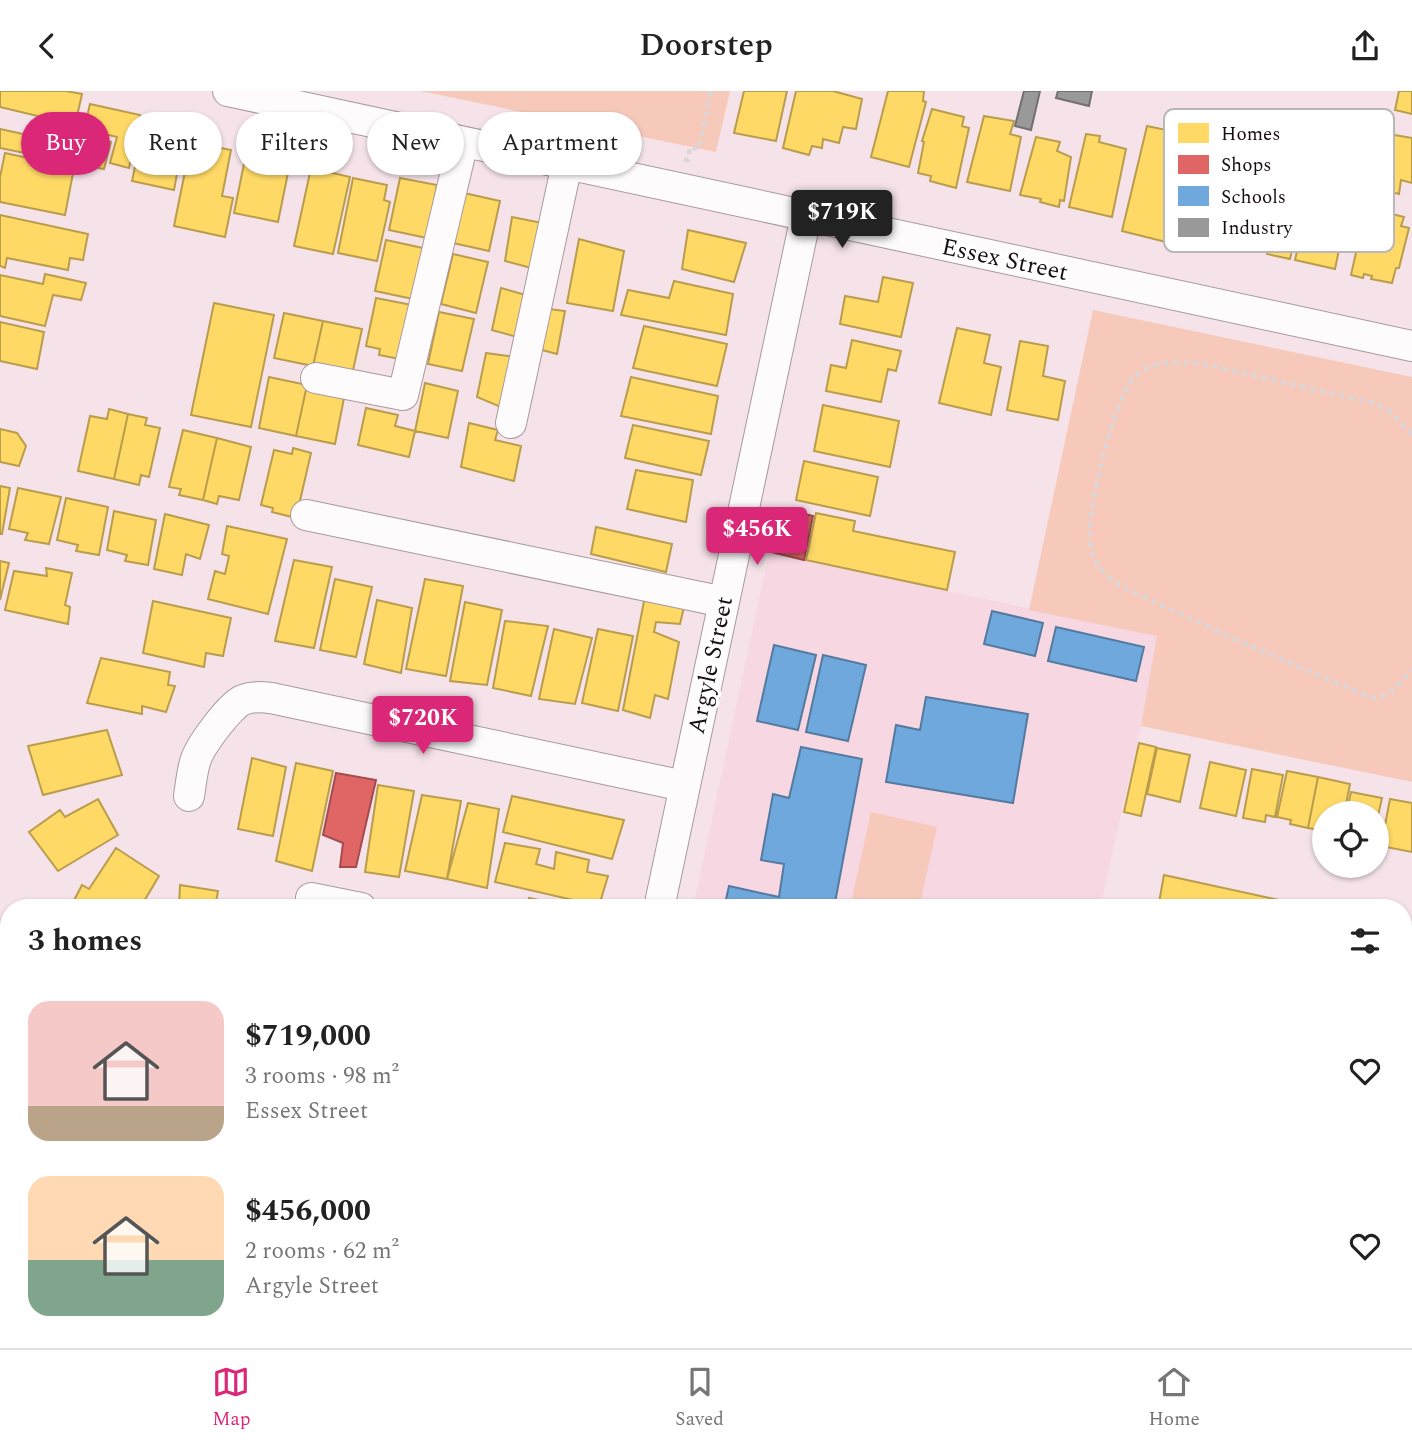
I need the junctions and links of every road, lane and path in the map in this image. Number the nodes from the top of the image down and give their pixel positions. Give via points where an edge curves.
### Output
1 (228, 91) edge
2 (711, 91) edge
3 (285, 97) edge
4 (367, 118) edge
5 (455, 175) edge
6 (565, 175) edge
7 (618, 175) edge
8 (673, 187) junction
9 (806, 216) junction
10 (1412, 346) edge
11 (316, 378) dead end
12 (511, 423) dead end
13 (1412, 434) edge
14 (306, 515) dead end
15 (724, 602) junction
16 (1412, 669) edge
17 (684, 786) junction
18 (189, 796) dead end
19 (311, 898) dead end
20 (316, 899) edge
21 (661, 899) edge

1 - 3 street, Essex Street
2 - 8 path via 699,149 690,147 688,160 679,157
3 - 4 street, Essex Street
5 - 11 street via 403,395
6 - 12 street
7 - 8 street, Essex Street
8 - 9 street, Essex Street
9 - 10 street, Essex Street
9 - 15 street, Argyle Street
13 - 16 path via 1388,410 1363,400 1199,363 1152,365 1133,378 1125,393 1090,516 1094,558 1102,573 1119,585 1372,698 1392,692
14 - 15 street
15 - 17 street, Argyle Street
17 - 18 street via 257,697 234,707 201,747
17 - 21 street, Argyle Street
19 - 20 street

